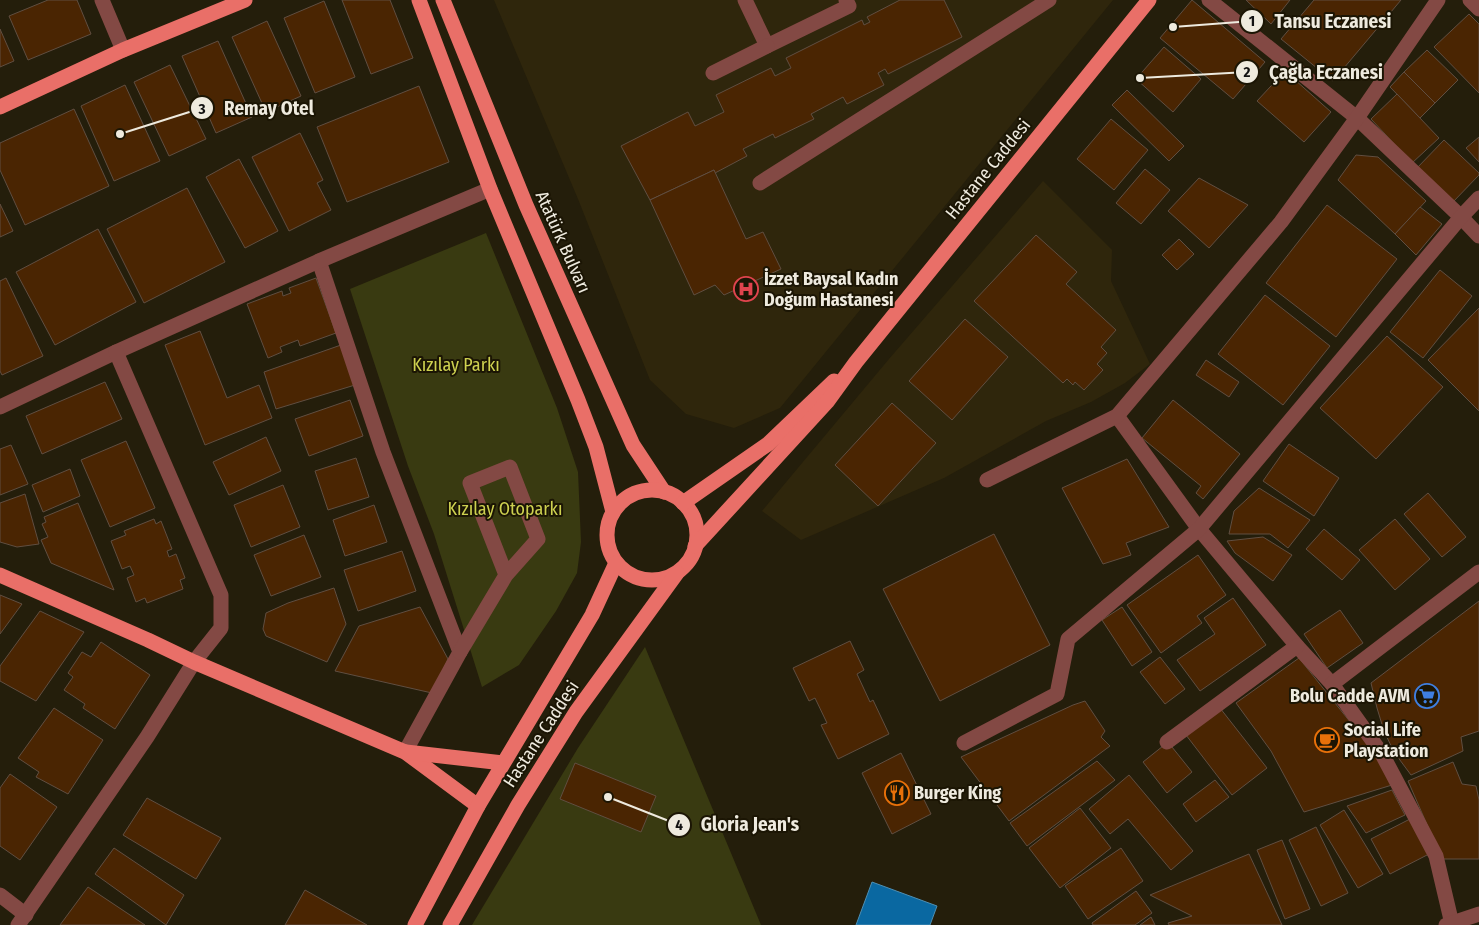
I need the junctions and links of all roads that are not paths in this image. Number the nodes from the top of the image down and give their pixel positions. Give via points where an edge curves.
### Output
1 (102, 0) edge
2 (245, 0) edge
3 (419, 0) edge
4 (443, 0) edge
5 (745, 0) edge
6 (846, 0) edge
7 (1049, 0) edge
8 (1149, 0) edge
9 (1210, 0) edge
10 (1438, 0) edge
11 (1470, 0) edge
12 (1479, 9) edge
13 (767, 46) junction
14 (123, 50) junction
15 (713, 73) dead end
16 (0, 107) edge
17 (1357, 118) junction
18 (760, 182) dead end
19 (490, 189) junction
20 (1479, 198) edge
21 (1461, 216) junction
22 (1479, 236) edge
23 (319, 261) junction
24 (116, 352) junction
25 (856, 362) junction
26 (0, 407) edge
27 (1117, 416) junction
28 (987, 480) dead end
29 (664, 492) junction
30 (683, 503) junction
31 (613, 512) junction
32 (1200, 529) junction
33 (695, 546) junction
34 (616, 563) junction
35 (1479, 572) edge
36 (677, 573) junction
37 (506, 575) junction
38 (0, 576) edge
39 (1297, 646) junction
40 (460, 652) junction
41 (194, 662) junction
42 (1332, 684) junction
43 (1167, 742) dead end
44 (964, 743) dead end
45 (405, 752) junction
46 (503, 763) junction
47 (478, 806) junction
48 (0, 895) edge
49 (1479, 914) edge
50 (22, 920) edge
51 (1449, 924) edge
52 (415, 925) edge
53 (450, 925) edge

1 - 14 street
2 - 14 main road
3 - 19 main road
4 - 29 main road, Atatürk Bulvarı via 526,205 634,445
5 - 13 street
6 - 13 street via 849,6
7 - 18 street
8 - 25 main road, Hastane Caddesi
9 - 17 street
10 - 17 street
11 - 12 street
13 - 15 street
14 - 16 main road
17 - 21 street
17 - 27 street via 1281,222
19 - 23 street
19 - 31 main road via 596,447
20 - 21 street
21 - 22 street
21 - 32 street
23 - 24 street
23 - 40 street via 383,452
24 - 26 street
24 - 41 street via 221,595 221,628
25 - 30 main road, Hastane Caddesi via 768,444
25 - 33 main road, Hastane Caddesi via 827,402
27 - 28 street
27 - 32 street
29 - 30 main road
29 - 31 main road via 633,494
30 - 33 main road via 696,526
31 - 34 main road via 607,538
32 - 39 street
32 - 44 street via 1068,639 1057,694
33 - 36 main road via 687,564
34 - 36 main road via 624,571 644,580 667,578
34 - 46 main road, Hastane Caddesi via 592,615
35 - 42 street
36 - 53 main road, Hastane Caddesi via 576,712 518,805
37 - 37 street via 538,539 510,467 470,483
37 - 40 street
38 - 41 main road
39 - 42 street
39 - 43 street
40 - 45 street
41 - 45 main road
41 - 50 street via 148,737
42 - 51 street via 1382,754 1436,856
45 - 46 main road
45 - 47 main road
46 - 47 main road, Hastane Caddesi
47 - 52 main road, Hastane Caddesi
48 - 50 street
49 - 51 street

